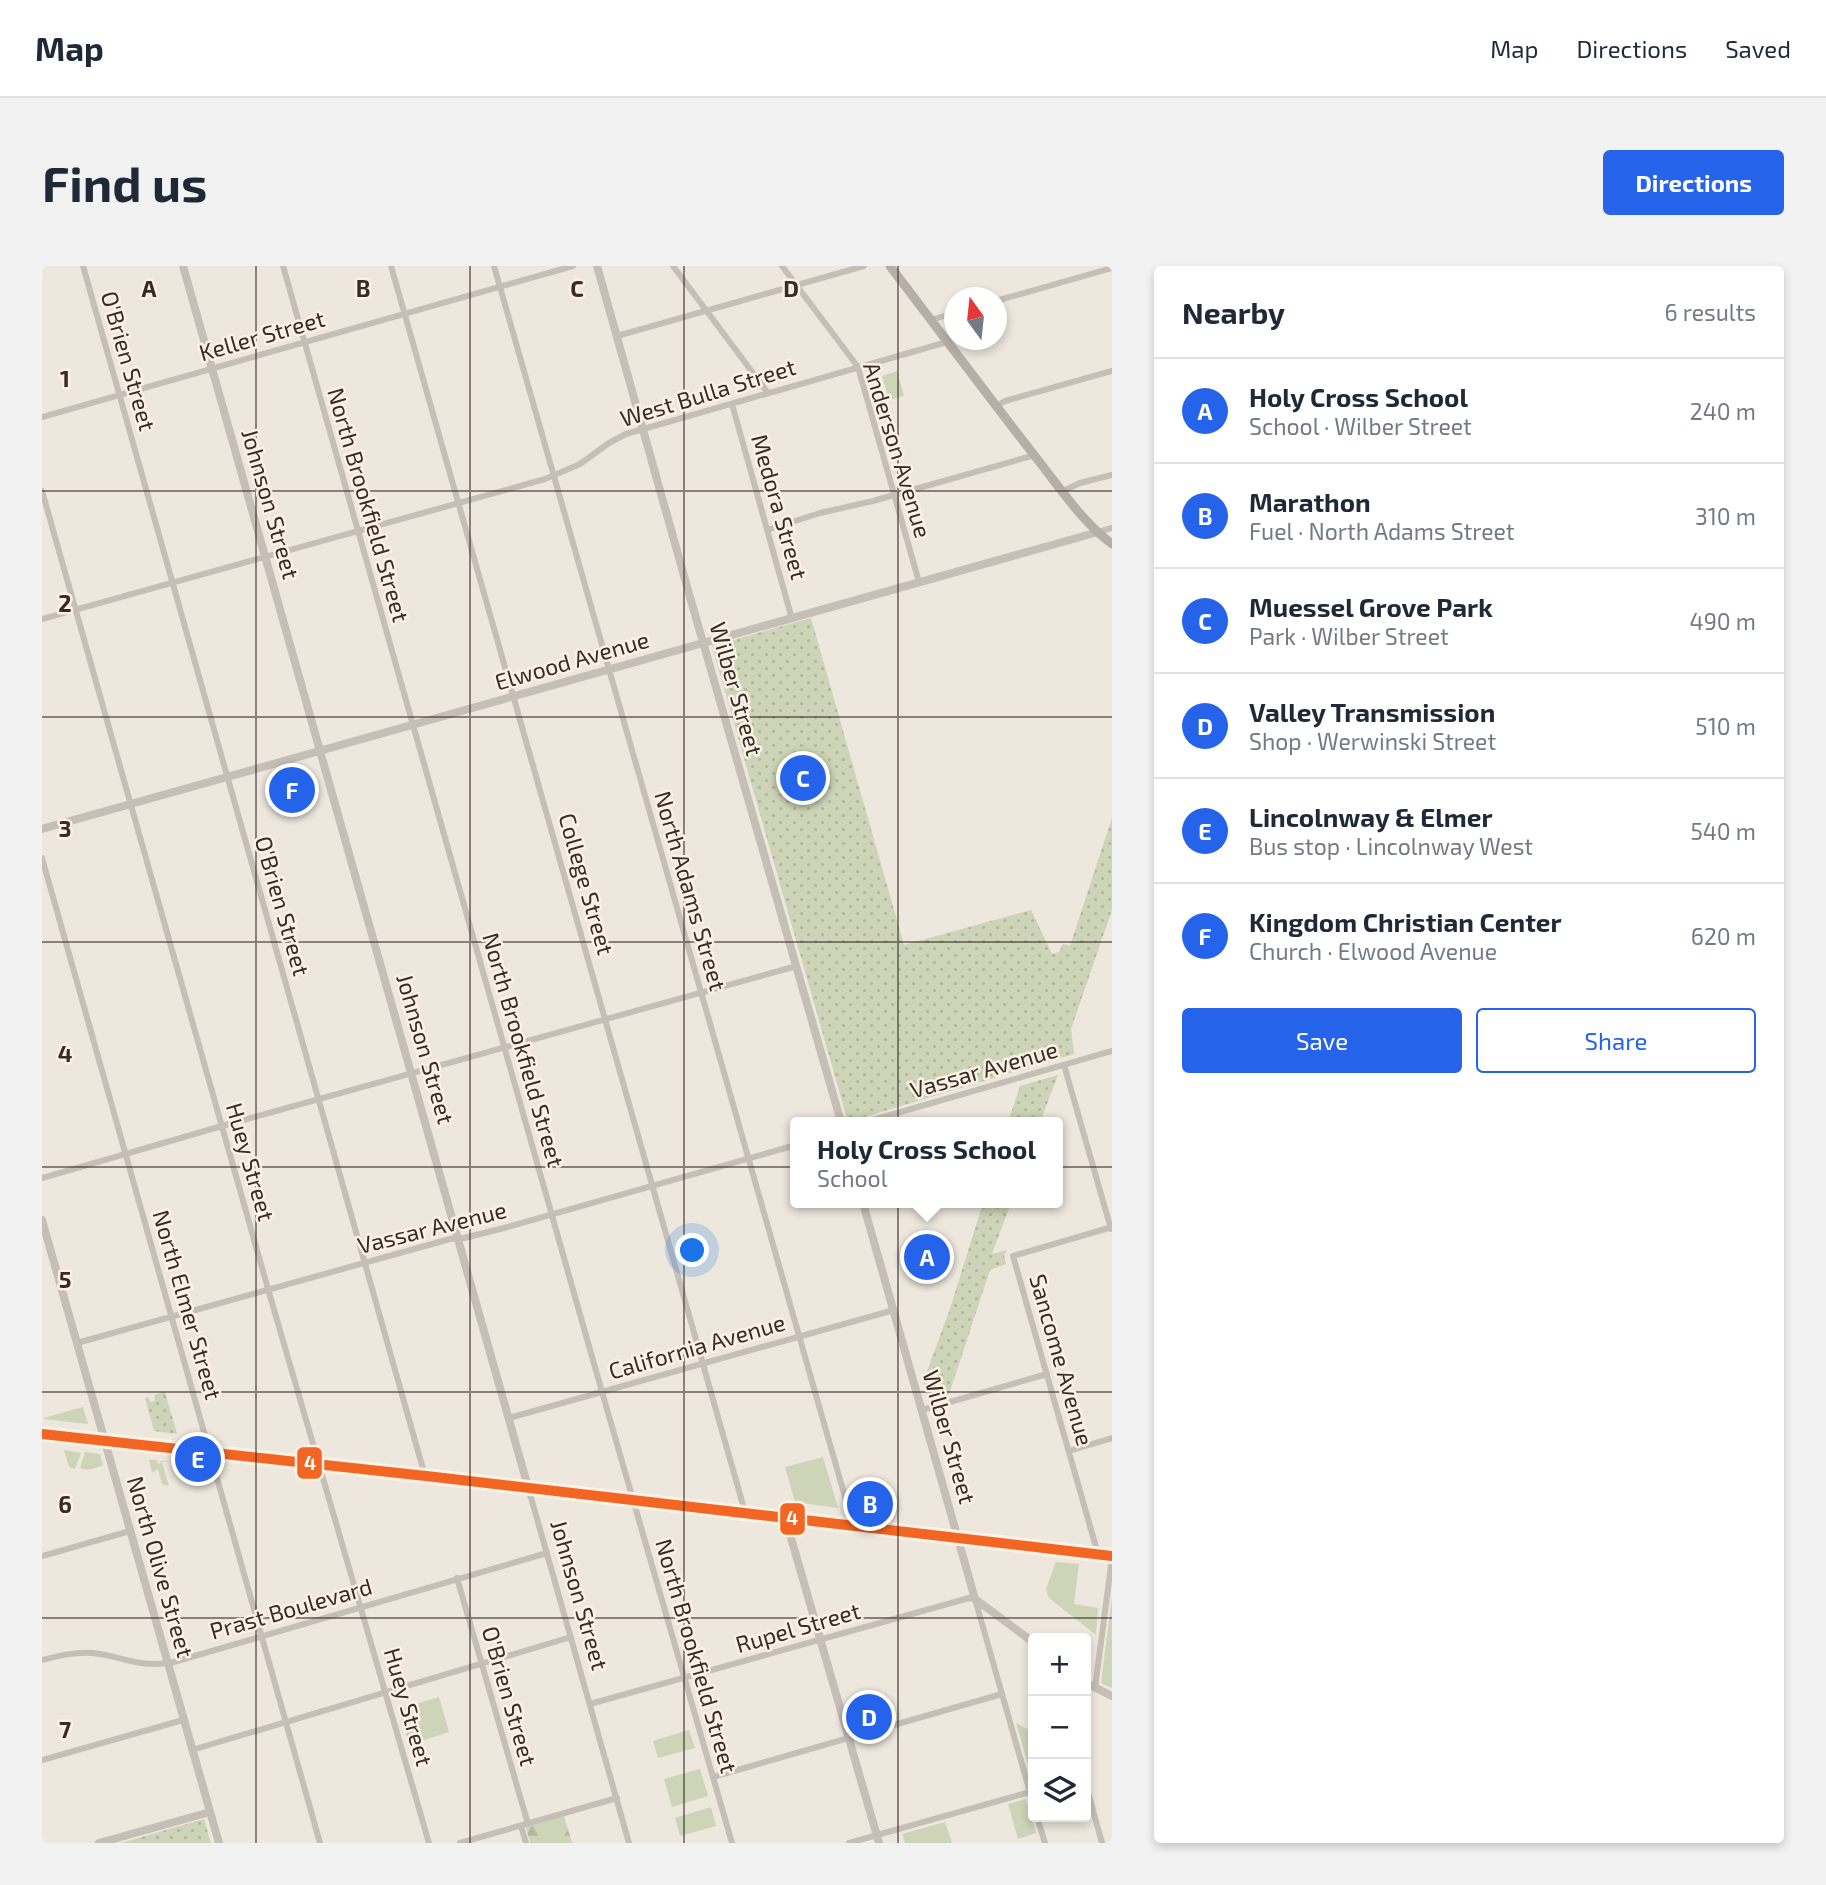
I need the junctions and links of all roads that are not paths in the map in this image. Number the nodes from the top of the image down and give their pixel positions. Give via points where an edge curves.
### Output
1 (83, 266) edge
2 (183, 266) edge
3 (283, 266) edge
4 (391, 266) edge
5 (494, 266) edge
6 (573, 266) edge
7 (597, 266) edge
8 (673, 266) edge
9 (782, 266) edge
10 (864, 266) edge
11 (890, 266) edge
12 (1112, 268) edge
13 (796, 285) junction
14 (500, 287) junction
15 (1007, 298) edge
16 (706, 310) junction
17 (405, 314) junction
18 (944, 316) edge
19 (931, 320) junction
20 (617, 336) junction
21 (944, 338) edge
22 (304, 342) junction
23 (944, 343) edge
24 (953, 350) edge
25 (858, 367) junction
26 (212, 368) junction
27 (1112, 371) edge
28 (768, 393) junction
29 (119, 395) junction
30 (732, 404) junction
31 (996, 406) junction
32 (42, 416) edge
33 (642, 429) junction
34 (1035, 455) junction
35 (1112, 475) edge
36 (554, 477) junction
37 (42, 491) edge
38 (1063, 491) junction
39 (894, 495) junction
40 (458, 503) junction
41 (1112, 528) edge
42 (767, 530) junction
43 (358, 531) junction
44 (1098, 532) junction
45 (1112, 544) edge
46 (265, 556) junction
47 (172, 582) junction
48 (919, 582) junction
49 (75, 610) junction
50 (42, 619) edge
51 (792, 619) junction
52 (703, 643) junction
53 (608, 670) junction
54 (513, 697) junction
55 (412, 725) junction
56 (319, 751) junction
57 (227, 777) junction
58 (131, 804) junction
59 (42, 829) edge
60 (42, 858) edge
61 (797, 966) junction
62 (701, 992) junction
63 (605, 1020) junction
64 (504, 1048) junction
65 (1112, 1051) edge
66 (1064, 1065) junction
67 (412, 1073) junction
68 (319, 1099) junction
69 (840, 1117) edge
70 (883, 1117) edge
71 (222, 1126) junction
72 (790, 1147) edge
73 (126, 1154) junction
74 (747, 1159) junction
75 (42, 1178) edge
76 (652, 1186) junction
77 (864, 1208) edge
78 (551, 1214) junction
79 (42, 1220) edge
80 (1112, 1229) edge
81 (458, 1239) junction
82 (365, 1263) junction
83 (268, 1289) junction
84 (894, 1310) junction
85 (172, 1316) junction
86 (798, 1337) junction
87 (77, 1343) junction
88 (703, 1364) junction
89 (1047, 1374) junction
90 (602, 1392) junction
91 (922, 1410) junction
92 (509, 1418) junction
93 (42, 1434) edge
94 (1112, 1438) edge
95 (105, 1441) junction
96 (1069, 1451) junction
97 (210, 1454) junction
98 (319, 1464) junction
99 (425, 1476) junction
100 (528, 1487) junction
101 (633, 1500) junction
102 (745, 1513) junction
103 (785, 1517) junction
104 (853, 1525) junction
105 (130, 1531) junction
106 (957, 1538) junction
107 (547, 1553) junction
108 (1098, 1554) junction
109 (42, 1555) edge
110 (1112, 1557) edge
111 (457, 1578) junction
112 (975, 1599) junction
113 (361, 1607) junction
114 (262, 1637) junction
115 (571, 1637) junction
116 (1028, 1638) edge
117 (820, 1640) junction
118 (42, 1660) edge
119 (167, 1663) junction
120 (482, 1663) junction
121 (684, 1678) junction
122 (1091, 1686) edge
123 (1095, 1688) junction
124 (385, 1691) junction
125 (1002, 1694) junction
126 (1112, 1696) edge
127 (590, 1704) junction
128 (183, 1720) junction
129 (286, 1721) junction
130 (849, 1738) junction
131 (192, 1750) junction
132 (42, 1760) edge
133 (713, 1777) junction
134 (1028, 1785) edge
135 (1028, 1793) edge
136 (617, 1798) junction
137 (1091, 1802) edge
138 (209, 1812) junction
139 (1039, 1822) edge
140 (524, 1825) junction
141 (878, 1839) edge
142 (99, 1843) edge
143 (219, 1843) edge
144 (320, 1843) edge
145 (429, 1843) edge
146 (460, 1843) edge
147 (526, 1843) edge
148 (629, 1843) edge
149 (732, 1843) edge
150 (849, 1843) edge
151 (1045, 1843) edge
152 (1102, 1843) edge

1 - 29 street, O'Brien Street
2 - 26 street, Johnson Street
3 - 22 street, North Brookfield Street
4 - 17 street, College Street
5 - 14 street, North Adams Street
6 - 14 street, Keller Street
7 - 20 street, Wilber Street
8 - 16 street
9 - 13 street, Anderson Avenue
10 - 13 street
11 - 19 main road
12 - 15 street
13 - 16 street
13 - 25 street, Anderson Avenue
14 - 17 street, Keller Street
14 - 36 street, North Adams Street
16 - 20 street
16 - 28 street
17 - 22 street, Keller Street
17 - 40 street, College Street
18 - 19 street
19 - 21 main road
20 - 33 street, Wilber Street
22 - 26 street, Keller Street
22 - 43 street, North Brookfield Street
23 - 25 street, West Bulla Street
24 - 31 main road
25 - 28 street, West Bulla Street
25 - 39 street, Anderson Avenue
26 - 29 street, Keller Street
26 - 46 street, Johnson Street
27 - 31 street
28 - 30 street, West Bulla Street
29 - 32 street, Keller Street
29 - 47 street, O'Brien Street
30 - 33 street, West Bulla Street
30 - 42 street, Medora Street
31 - 34 main road
33 - 36 street, West Bulla Street via 621,436
33 - 52 street, Wilber Street
34 - 38 main road
34 - 39 street
35 - 38 street
36 - 40 street, West Bulla Street
36 - 53 street, North Adams Street
37 - 49 street, Huey Street
38 - 44 main road
39 - 42 street
39 - 48 street, Anderson Avenue
40 - 43 street, West Bulla Street
40 - 54 street, College Street
41 - 44 street, Elwood Avenue
42 - 51 street, Medora Street
43 - 46 street, West Bulla Street
43 - 55 street, North Brookfield Street
44 - 45 main road
44 - 48 street, Elwood Avenue
46 - 47 street, West Bulla Street
46 - 56 street, Johnson Street
47 - 49 street, West Bulla Street
47 - 57 street, O'Brien Street
48 - 51 street, Elwood Avenue
49 - 50 street, West Bulla Street
49 - 58 street, Huey Street
51 - 52 street, Elwood Avenue
52 - 53 street, Elwood Avenue
52 - 61 street, Wilber Street
53 - 54 street, Elwood Avenue
53 - 62 street, North Adams Street
54 - 55 street, Elwood Avenue
54 - 63 street, College Street
55 - 56 street, Elwood Avenue
55 - 64 street, North Brookfield Street
56 - 57 street, Elwood Avenue
56 - 67 street, Johnson Street
57 - 58 street, Elwood Avenue
57 - 68 street, O'Brien Street
58 - 59 street, Elwood Avenue
58 - 71 street, Huey Street
60 - 73 street, North Elmer Street
61 - 62 street
61 - 69 street, Wilber Street
62 - 63 street
62 - 74 street, North Adams Street
63 - 64 street
63 - 76 street, College Street
64 - 67 street
64 - 78 street, North Brookfield Street
65 - 66 street, Vassar Avenue
66 - 70 street, Vassar Avenue
66 - 80 street
67 - 68 street
67 - 81 street, Johnson Street
68 - 71 street
68 - 82 street, O'Brien Street
71 - 73 street
71 - 83 street, Huey Street
72 - 74 street, Vassar Avenue
73 - 75 street
73 - 85 street, North Elmer Street
74 - 76 street, Vassar Avenue
74 - 86 street, North Adams Street
76 - 78 street, Vassar Avenue
76 - 88 street, College Street
77 - 84 street, Wilber Street
78 - 81 street, Vassar Avenue
78 - 90 street, North Brookfield Street
79 - 87 street, North Olive Street
80 - 89 street, Sancome Avenue via 1013,1256
81 - 82 street, Vassar Avenue
81 - 92 street, Johnson Street
82 - 83 street, Vassar Avenue
82 - 99 street, O'Brien Street
83 - 85 street, Vassar Avenue
83 - 98 street, Huey Street
84 - 86 street, California Avenue
84 - 91 street, Wilber Street
85 - 87 street, Vassar Avenue
85 - 97 street, North Elmer Street
86 - 88 street, California Avenue
86 - 104 street, North Adams Street
87 - 95 street, North Olive Street
88 - 90 street, California Avenue
88 - 102 street, College Street
89 - 91 street
89 - 96 street, Sancome Avenue
90 - 92 street, California Avenue
90 - 101 street, North Brookfield Street
91 - 106 street, Wilber Street
92 - 100 street, Johnson Street
93 - 95 main road
94 - 96 street
95 - 97 main road
95 - 105 street, North Olive Street
96 - 108 street, Sancome Avenue
97 - 98 main road
97 - 114 street, North Elmer Street
98 - 99 main road
98 - 113 street, Huey Street
99 - 100 main road
100 - 101 main road
100 - 107 street, Johnson Street
101 - 102 main road
101 - 121 street, North Brookfield Street
102 - 103 main road
103 - 104 main road
103 - 117 street
104 - 106 main road
105 - 109 street
105 - 119 street, North Olive Street
106 - 108 main road
106 - 112 street, Wilber Street
107 - 111 street, Prast Boulevard
107 - 115 street, Johnson Street
108 - 110 main road
110 - 123 street
111 - 113 street, Prast Boulevard
111 - 120 street, O'Brien Street
112 - 116 street
112 - 117 street, Rupel Street
112 - 125 street, Wilber Street
113 - 114 street, Prast Boulevard
113 - 124 street, Huey Street
114 - 119 street, Prast Boulevard
114 - 129 street, North Elmer Street
115 - 120 street
115 - 127 street, Johnson Street
117 - 121 street, Rupel Street
117 - 130 street
118 - 119 street, Prast Boulevard via 89,1653 139,1664
119 - 128 street, North Olive Street
120 - 124 street
120 - 140 street, O'Brien Street
121 - 127 street, Rupel Street
121 - 133 street, North Brookfield Street
122 - 123 street
123 - 126 street
124 - 129 street
124 - 145 street, Huey Street
125 - 130 street
125 - 134 street, Wilber Street
127 - 136 street, Johnson Street
128 - 131 street, North Olive Street
128 - 132 street
129 - 131 street
129 - 144 street, North Elmer Street
130 - 133 street
130 - 141 street
131 - 138 street, North Olive Street
133 - 149 street, North Brookfield Street
135 - 141 street
136 - 140 street
136 - 148 street, Johnson Street
137 - 152 street
138 - 142 street
138 - 143 street, North Olive Street
139 - 151 street
140 - 146 street
140 - 147 street, O'Brien Street
141 - 150 street

